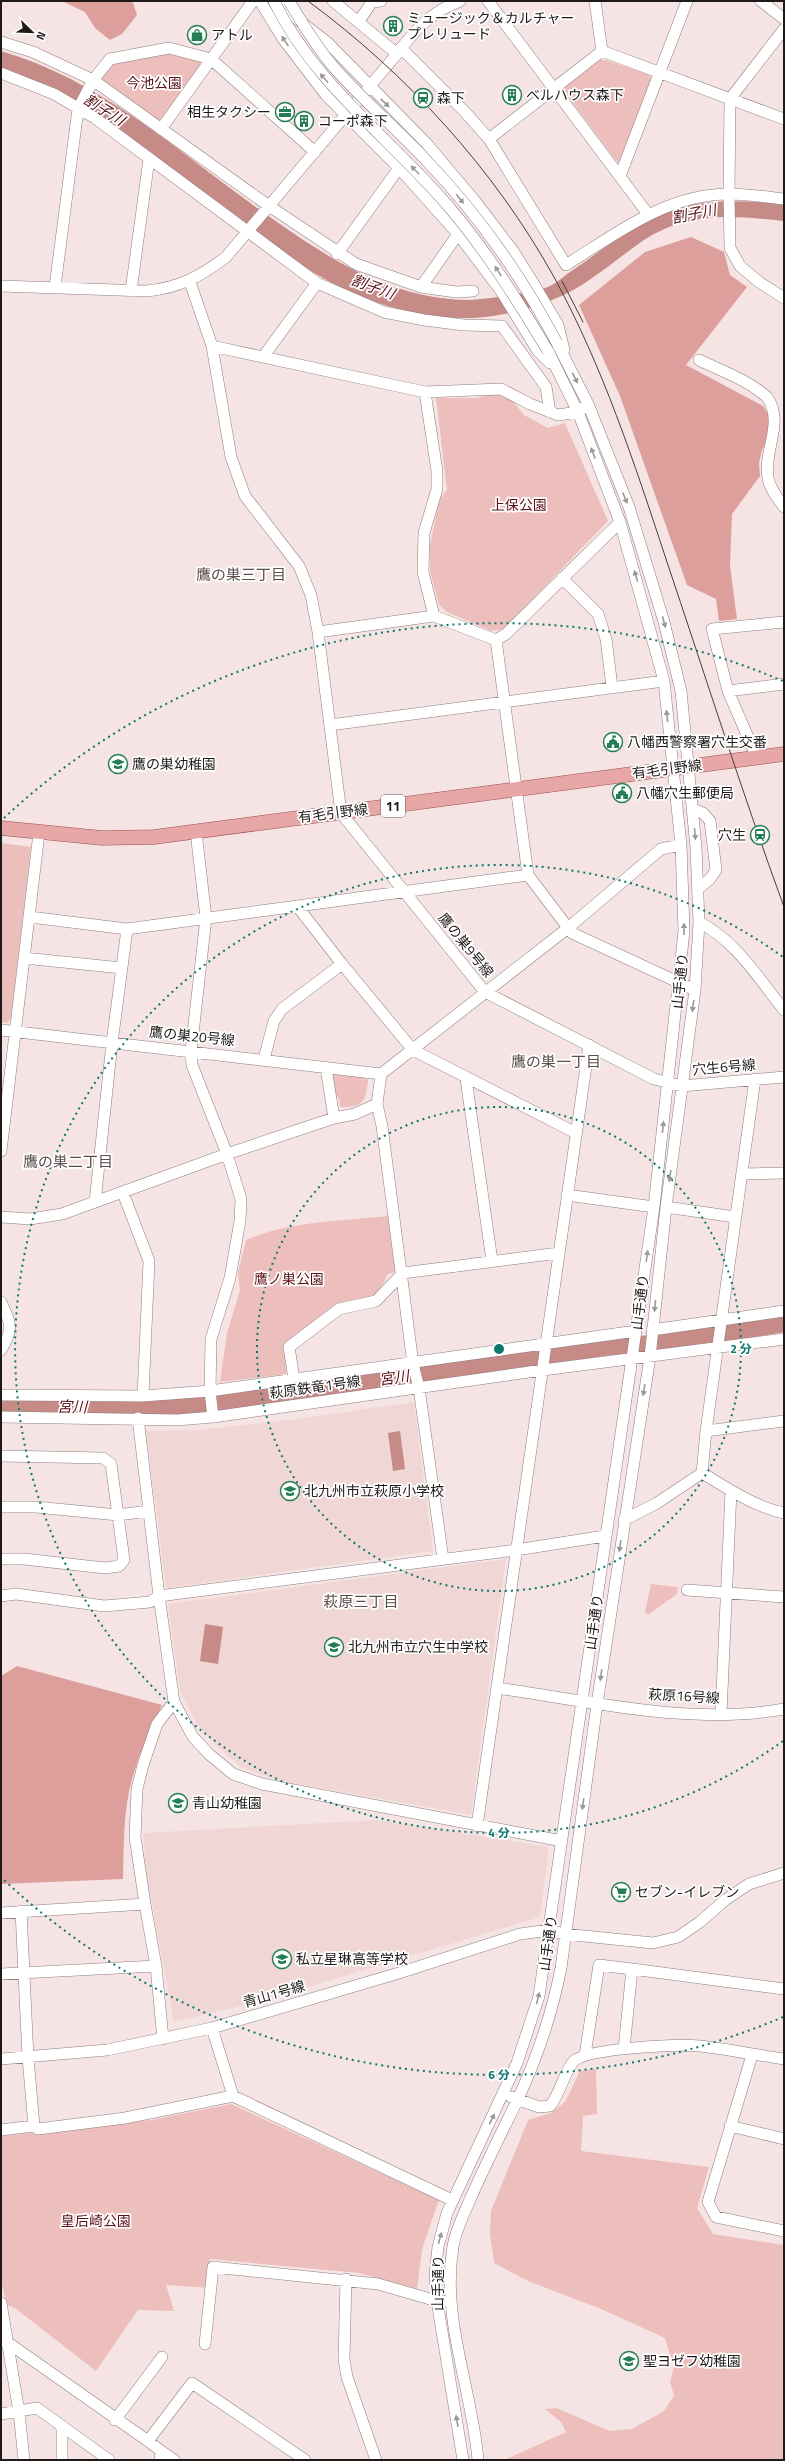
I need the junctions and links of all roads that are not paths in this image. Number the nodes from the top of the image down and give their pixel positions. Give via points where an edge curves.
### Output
1 (253, 1) edge
2 (260, 1) edge
3 (274, 1) edge
4 (289, 1) edge
5 (333, 1) edge
6 (381, 1) edge
7 (460, 1) edge
8 (488, 1) edge
9 (595, 1) edge
10 (687, 1) edge
11 (761, 1) edge
12 (784, 20) edge
13 (359, 21) junction
14 (784, 29) edge
15 (1, 42) edge
16 (399, 51) junction
17 (602, 52) junction
18 (211, 59) junction
19 (659, 74) junction
20 (1, 77) edge
21 (92, 82) junction
22 (368, 86) junction
23 (553, 88) junction
24 (730, 99) junction
25 (79, 108) junction
26 (345, 115) junction
27 (784, 119) edge
28 (161, 129) junction
29 (489, 139) junction
30 (315, 152) junction
31 (149, 159) junction
32 (399, 168) junction
33 (620, 176) junction
34 (729, 199) junction
35 (784, 199) edge
36 (267, 208) junction
37 (648, 214) junction
38 (247, 231) junction
39 (458, 234) junction
40 (337, 254) junction
41 (190, 282) junction
42 (317, 283) junction
43 (1, 286) edge
44 (55, 287) junction
45 (421, 287) junction
46 (131, 291) junction
47 (473, 291) dead end
48 (784, 298) edge
49 (212, 346) junction
50 (263, 357) junction
51 (699, 360) dead end
52 (567, 362) junction
53 (560, 374) junction
54 (425, 392) junction
55 (588, 404) junction
56 (550, 412) junction
57 (578, 412) junction
58 (784, 508) edge
59 (620, 522) junction
60 (562, 578) junction
61 (434, 616) junction
62 (784, 622) edge
63 (318, 632) junction
64 (496, 640) junction
65 (664, 681) junction
66 (784, 684) edge
67 (612, 688) junction
68 (728, 691) junction
69 (504, 701) junction
70 (330, 725) junction
71 (783, 756) edge
72 (757, 758) junction
73 (673, 768) junction
74 (688, 768) junction
75 (515, 789) junction
76 (693, 810) junction
77 (341, 813) junction
78 (1, 828) edge
79 (196, 832) junction
80 (39, 833) junction
81 (681, 845) junction
82 (528, 875) junction
83 (698, 889) junction
84 (403, 893) junction
85 (297, 906) junction
86 (30, 917) junction
87 (206, 918) junction
88 (699, 922) junction
89 (568, 928) junction
90 (127, 929) junction
91 (24, 958) junction
92 (342, 964) junction
93 (122, 968) junction
94 (680, 984) junction
95 (695, 990) junction
96 (485, 992) junction
97 (784, 1010) edge
98 (1, 1030) edge
99 (16, 1032) junction
100 (112, 1043) junction
101 (589, 1045) junction
102 (413, 1050) junction
103 (191, 1051) junction
104 (264, 1059) junction
105 (326, 1068) junction
106 (380, 1074) junction
107 (784, 1077) edge
108 (466, 1078) junction
109 (755, 1079) junction
110 (668, 1083) junction
111 (682, 1086) junction
112 (377, 1104) junction
113 (334, 1118) junction
114 (576, 1134) junction
115 (1, 1151) edge
116 (227, 1154) junction
117 (784, 1173) edge
118 (743, 1174) junction
119 (123, 1193) junction
120 (567, 1195) junction
121 (95, 1202) junction
122 (654, 1207) junction
123 (666, 1207) junction
124 (1, 1217) edge
125 (735, 1217) junction
126 (559, 1252) junction
127 (492, 1261) junction
128 (403, 1273) junction
129 (1, 1302) edge
130 (784, 1311) edge
131 (721, 1322) junction
132 (652, 1332) junction
133 (636, 1334) junction
134 (784, 1339) edge
135 (719, 1345) junction
136 (545, 1347) junction
137 (1, 1350) edge
138 (650, 1354) junction
139 (632, 1356) junction
140 (413, 1364) junction
141 (543, 1366) junction
142 (294, 1379) junction
143 (418, 1385) junction
144 (1, 1395) edge
145 (143, 1396) junction
146 (212, 1404) junction
147 (1, 1417) edge
148 (138, 1418) junction
149 (784, 1421) edge
150 (706, 1431) junction
151 (1, 1456) edge
152 (702, 1473) junction
153 (731, 1491) junction
154 (1, 1506) edge
155 (148, 1511) junction
156 (784, 1512) edge
157 (118, 1515) junction
158 (624, 1520) junction
159 (605, 1536) junction
160 (516, 1550) junction
161 (1, 1558) edge
162 (443, 1558) junction
163 (687, 1590) dead end
164 (726, 1593) junction
165 (1, 1596) edge
166 (159, 1596) junction
167 (784, 1597) edge
168 (497, 1688) junction
169 (583, 1700) junction
170 (174, 1702) junction
171 (597, 1704) junction
172 (784, 1709) edge
173 (721, 1714) junction
174 (477, 1826) junction
175 (562, 1841) junction
176 (784, 1873) edge
177 (145, 1904) junction
178 (20, 1912) junction
179 (1, 1913) edge
180 (550, 1930) junction
181 (564, 1934) junction
182 (156, 1966) junction
183 (632, 1969) junction
184 (24, 1973) junction
185 (1, 1974) edge
186 (784, 1989) edge
187 (212, 2028) junction
188 (163, 2039) junction
189 (624, 2049) junction
190 (585, 2055) junction
191 (752, 2055) junction
192 (28, 2058) junction
193 (1, 2059) edge
194 (784, 2059) edge
195 (503, 2095) junction
196 (232, 2096) junction
197 (518, 2100) junction
198 (34, 2126) junction
199 (730, 2126) junction
200 (1, 2130) edge
201 (784, 2139) edge
202 (452, 2200) junction
203 (784, 2231) edge
204 (346, 2279) junction
205 (437, 2301) junction
206 (450, 2301) junction
207 (1, 2303) edge
208 (4, 2342) edge
209 (205, 2344) dead end
210 (162, 2357) dead end
211 (19, 2412) junction
212 (1, 2414) edge
213 (115, 2420) junction
214 (62, 2427) junction
215 (148, 2441) junction
216 (160, 2455) edge
217 (24, 2460) edge
218 (62, 2460) edge
219 (109, 2460) edge
220 (174, 2460) edge
221 (304, 2460) edge
222 (376, 2460) edge
223 (463, 2460) edge
224 (478, 2460) edge

1 - 18 street
26 -> 2 street via 304,68
3 - 22 street via 328,43
53 -> 3 street, 山手通り, bridge via 490,259 427,184 322,76 285,24
4 -> 52 street, bridge via 305,30 332,65 460,198 521,282
5 - 13 street
6 - 13 street via 372,2
7 - 16 street via 430,17 412,32
8 - 23 street
9 - 17 street
10 - 19 street
11 - 12 street
13 - 16 street
14 - 24 street
15 - 21 street via 33,52
16 - 22 street
16 - 29 street via 465,112
17 - 19 street
17 - 23 street
18 - 21 street via 168,48 151,50 110,59
18 - 28 street
18 - 30 street
19 - 24 street
19 - 33 street
20 - 25 street via 54,94
21 - 25 street
21 - 28 street
22 - 26 street
22 -> 52 street via 427,144 513,251 558,325
23 - 29 street
23 - 33 street
24 - 27 street
24 - 34 street
25 - 31 street
25 - 44 street
26 - 30 street
26 - 32 street
28 - 36 street
29 - 37 street via 566,265
30 - 36 street
31 - 38 street
31 - 46 street
32 - 39 street
32 - 40 street
33 - 37 street
34 - 35 street
34 - 37 street via 697,198
34 - 48 street via 730,248 740,266
36 - 38 street
36 - 40 street
38 - 41 street via 226,257
38 - 42 street
39 - 45 street
39 - 53 street via 501,291 538,351
40 - 45 street via 356,264
41 - 46 street via 163,290
41 - 49 street
42 - 50 street
42 - 56 street via 384,312 464,325 502,326 546,387
43 - 44 street
44 - 46 street
45 - 47 street via 456,292
49 - 50 street
49 - 63 street via 231,457 245,496 299,566 311,595
50 - 54 street
51 - 58 street via 742,380 768,398 779,417 768,464 768,478
52 -> 55 street, 山手通り
53 - 57 street, 山手通り
54 - 56 street via 501,389
54 - 61 street via 437,489 424,533 423,572
55 - 57 street
55 -> 74 street, 山手通り via 629,507 664,622 680,691
56 - 57 street via 558,415
59 -> 57 street, 山手通り
59 - 60 street
65 -> 59 street, 山手通り
60 - 64 street via 506,634
60 - 67 street via 598,614 606,639
61 - 63 street
61 - 64 street
62 - 68 street via 712,629
63 - 70 street
64 - 69 street
65 - 67 street
73 -> 65 street, 山手通り
66 - 68 street
67 - 69 street
68 - 72 street
69 - 70 street
69 - 75 street
70 - 77 street
71 - 72 main road, 有毛引野線 / 11
72 - 74 main road, 有毛引野線 / 11
73 - 74 main road, 有毛引野線 / 11
73 - 75 main road, 有毛引野線 / 11
73 - 81 street, 山手通り
74 - 76 street, 山手通り
75 - 77 main road, 有毛引野線 / 11
75 - 82 street
76 -> 83 street, 山手通り
76 - 83 street via 703,813 710,821 716,870
77 - 79 main road, 有毛引野線 / 11
77 - 84 street, 鷹の巣9号線
78 - 80 main road, 有毛引野線 / 11
79 - 80 main road, 有毛引野線 / 11 via 102,838
79 - 87 street
80 - 86 street
81 - 89 street via 661,849
94 -> 81 street, 山手通り via 684,932
82 - 84 street
82 - 89 street
83 - 88 street, 山手通り
84 - 85 street
84 - 96 street, 鷹の巣9号線
85 - 87 street
85 - 92 street
86 - 90 street
86 - 91 street
87 - 90 street
87 - 103 street
88 - 95 street, 山手通り
88 - 97 street via 713,929 731,944
89 - 94 street via 572,933
89 - 96 street
90 - 93 street
91 - 93 street
91 - 99 street
92 - 102 street
92 - 104 street via 282,1009 274,1022
93 - 100 street
94 - 95 street
94 - 110 street, 山手通り
95 -> 111 street, 山手通り
96 - 101 street, 鷹の巣9号線
96 - 102 street
98 - 99 street, 鷹の巣20号線
99 - 100 street, 鷹の巣20号線
99 - 115 street
100 - 103 street, 鷹の巣20号線
100 - 121 street
101 - 110 street, 鷹の巣9号線 via 654,1079
101 - 114 street
102 - 106 street
102 - 108 street
103 - 104 street, 鷹の巣20号線
103 - 116 street via 192,1065
104 - 105 street, 鷹の巣20号線
105 - 106 street, 鷹の巣20号線
105 - 113 street
106 - 112 street
107 - 109 street, 穴生6号線
108 - 114 street
108 - 127 street
109 - 111 street, 穴生6号線
109 - 118 street
110 - 111 street, 穴生6号線
122 -> 110 street, 山手通り
111 -> 123 street, 山手通り
112 - 113 street via 355,1114
112 - 128 street
113 - 116 street
114 - 120 street
116 - 119 street
116 - 146 street via 241,1199 240,1221 230,1278 211,1339
117 - 118 street
118 - 125 street
119 - 121 street
119 - 145 street via 149,1261
120 - 122 street
120 - 126 street
121 - 124 street via 62,1214 30,1219
133 -> 122 street, 山手通り
123 - 125 street
123 -> 132 street, 山手通り
125 - 131 street
126 - 127 street
126 - 136 street
127 - 128 street
128 - 140 street
128 - 142 street via 376,1301 339,1309 288,1347
129 - 137 street via 10,1320 10,1335
130 - 131 street
131 - 132 street
131 - 135 street
132 - 138 street, 山手通り
133 - 136 street
133 - 139 street, 山手通り
134 - 135 street, 萩原鉄竜1号線
135 - 138 street, 萩原鉄竜1号線
135 - 150 street
136 - 140 street
136 - 141 street
138 - 139 street, 萩原鉄竜1号線
138 -> 158 street, 山手通り
139 - 141 street, 萩原鉄竜1号線
139 - 159 street, 山手通り
140 - 142 street
140 - 143 street
141 - 143 street, 萩原鉄竜1号線
141 - 160 street
142 - 146 street
143 - 146 street, 萩原鉄竜1号線
143 - 162 street
144 - 145 street
145 - 146 street
146 - 148 street, 萩原鉄竜1号線 via 177,1420
147 - 148 street, 萩原鉄竜1号線
148 - 155 street
149 - 150 street
150 - 152 street
151 - 157 street via 103,1458 111,1464
152 - 153 street
152 - 158 street via 657,1503
153 - 156 street via 773,1510
153 - 164 street
154 - 157 street
155 - 157 street
155 - 166 street
157 - 161 street via 124,1560 119,1566 105,1568 24,1558
158 -> 171 street, 山手通り
159 - 160 street
159 - 169 street, 山手通り
160 - 162 street
160 - 168 street
162 - 166 street
163 - 164 street
164 - 167 street
164 - 173 street
165 - 166 street via 16,1594 104,1606 150,1602
166 - 170 street
168 - 169 street, 萩原16号線
168 - 174 street
169 - 171 street, 萩原16号線
169 - 175 street, 山手通り
170 - 174 street via 193,1737 234,1774 262,1784
170 - 177 street via 157,1724 142,1765 137,1789 135,1837
171 - 173 street, 萩原16号線 via 658,1712
171 -> 181 street, 山手通り
172 - 173 street, 萩原16号線
174 - 175 street
175 - 180 street, 山手通り
176 - 181 street via 749,1884 678,1937 653,1943
177 - 178 street
177 - 182 street
178 - 179 street
178 - 184 street
180 - 181 street
180 - 187 street, 青山1号線 via 520,1934
195 -> 180 street, 山手通り via 529,2031 539,1996
181 - 197 street, 山手通り via 554,2002 541,2045
182 - 184 street
182 - 188 street
183 - 186 street
183 - 189 street
183 - 190 street via 599,1965
184 - 185 street
184 - 192 street
187 - 188 street, 青山1号線
187 - 196 street
188 - 192 street, 青山1号線 via 107,2050
189 - 190 street
189 - 191 street via 699,2046
190 - 197 street via 574,2061 558,2096 550,2106 539,2107
191 - 194 street
191 - 199 street
192 - 193 street, 青山1号線
192 - 198 street
195 - 197 street
202 -> 195 street, 山手通り
196 - 198 street via 125,2118 38,2129
196 - 202 street
197 - 206 street, 山手通り via 462,2218 453,2246
198 - 200 street
199 - 201 street
199 - 203 street via 708,2202 716,2218
205 -> 202 street, 山手通り via 435,2275 438,2247
204 - 205 street via 378,2284
204 - 209 street via 213,2268
204 - 222 street via 344,2359 347,2377
205 - 206 street
223 -> 205 street, 山手通り
206 - 224 street, 山手通り via 470,2400
207 - 208 street
208 - 211 street
208 - 213 street
210 - 213 street
211 - 212 street
211 - 214 street via 37,2408
211 - 217 street
213 - 215 street
214 - 218 street
214 - 219 street
215 - 216 street
215 - 221 street via 192,2383
216 - 220 street

